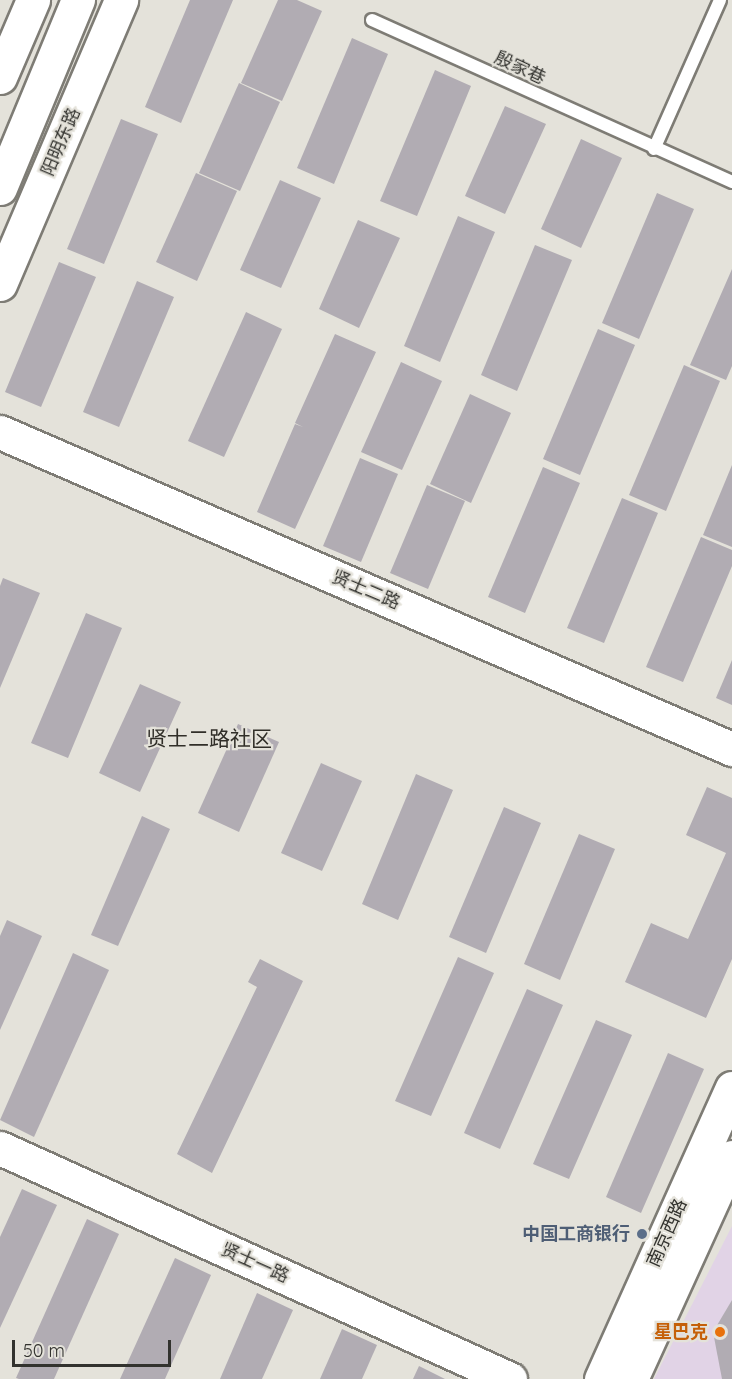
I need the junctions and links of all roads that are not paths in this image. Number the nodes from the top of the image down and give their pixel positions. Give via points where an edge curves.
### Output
1 (33, 0) edge
2 (78, 0) edge
3 (121, 0) edge
4 (720, 0) edge
5 (372, 20) dead end
6 (0, 77) edge
7 (654, 149) junction
8 (732, 182) edge
9 (0, 188) edge
10 (0, 284) edge
11 (0, 432) edge
12 (732, 749) edge
13 (732, 1088) edge
14 (0, 1148) edge
15 (732, 1157) edge
16 (510, 1379) edge
17 (601, 1379) edge
18 (631, 1379) edge

1 - 6 street
2 - 9 street
3 - 10 street, 阳明东路
4 - 7 lane
5 - 7 lane, 殷家巷
7 - 8 lane, 殷家巷
11 - 12 street, 贤士二路
13 - 17 street, 南京西路
14 - 16 street, 贤士一路
15 - 18 street, 南京西路

